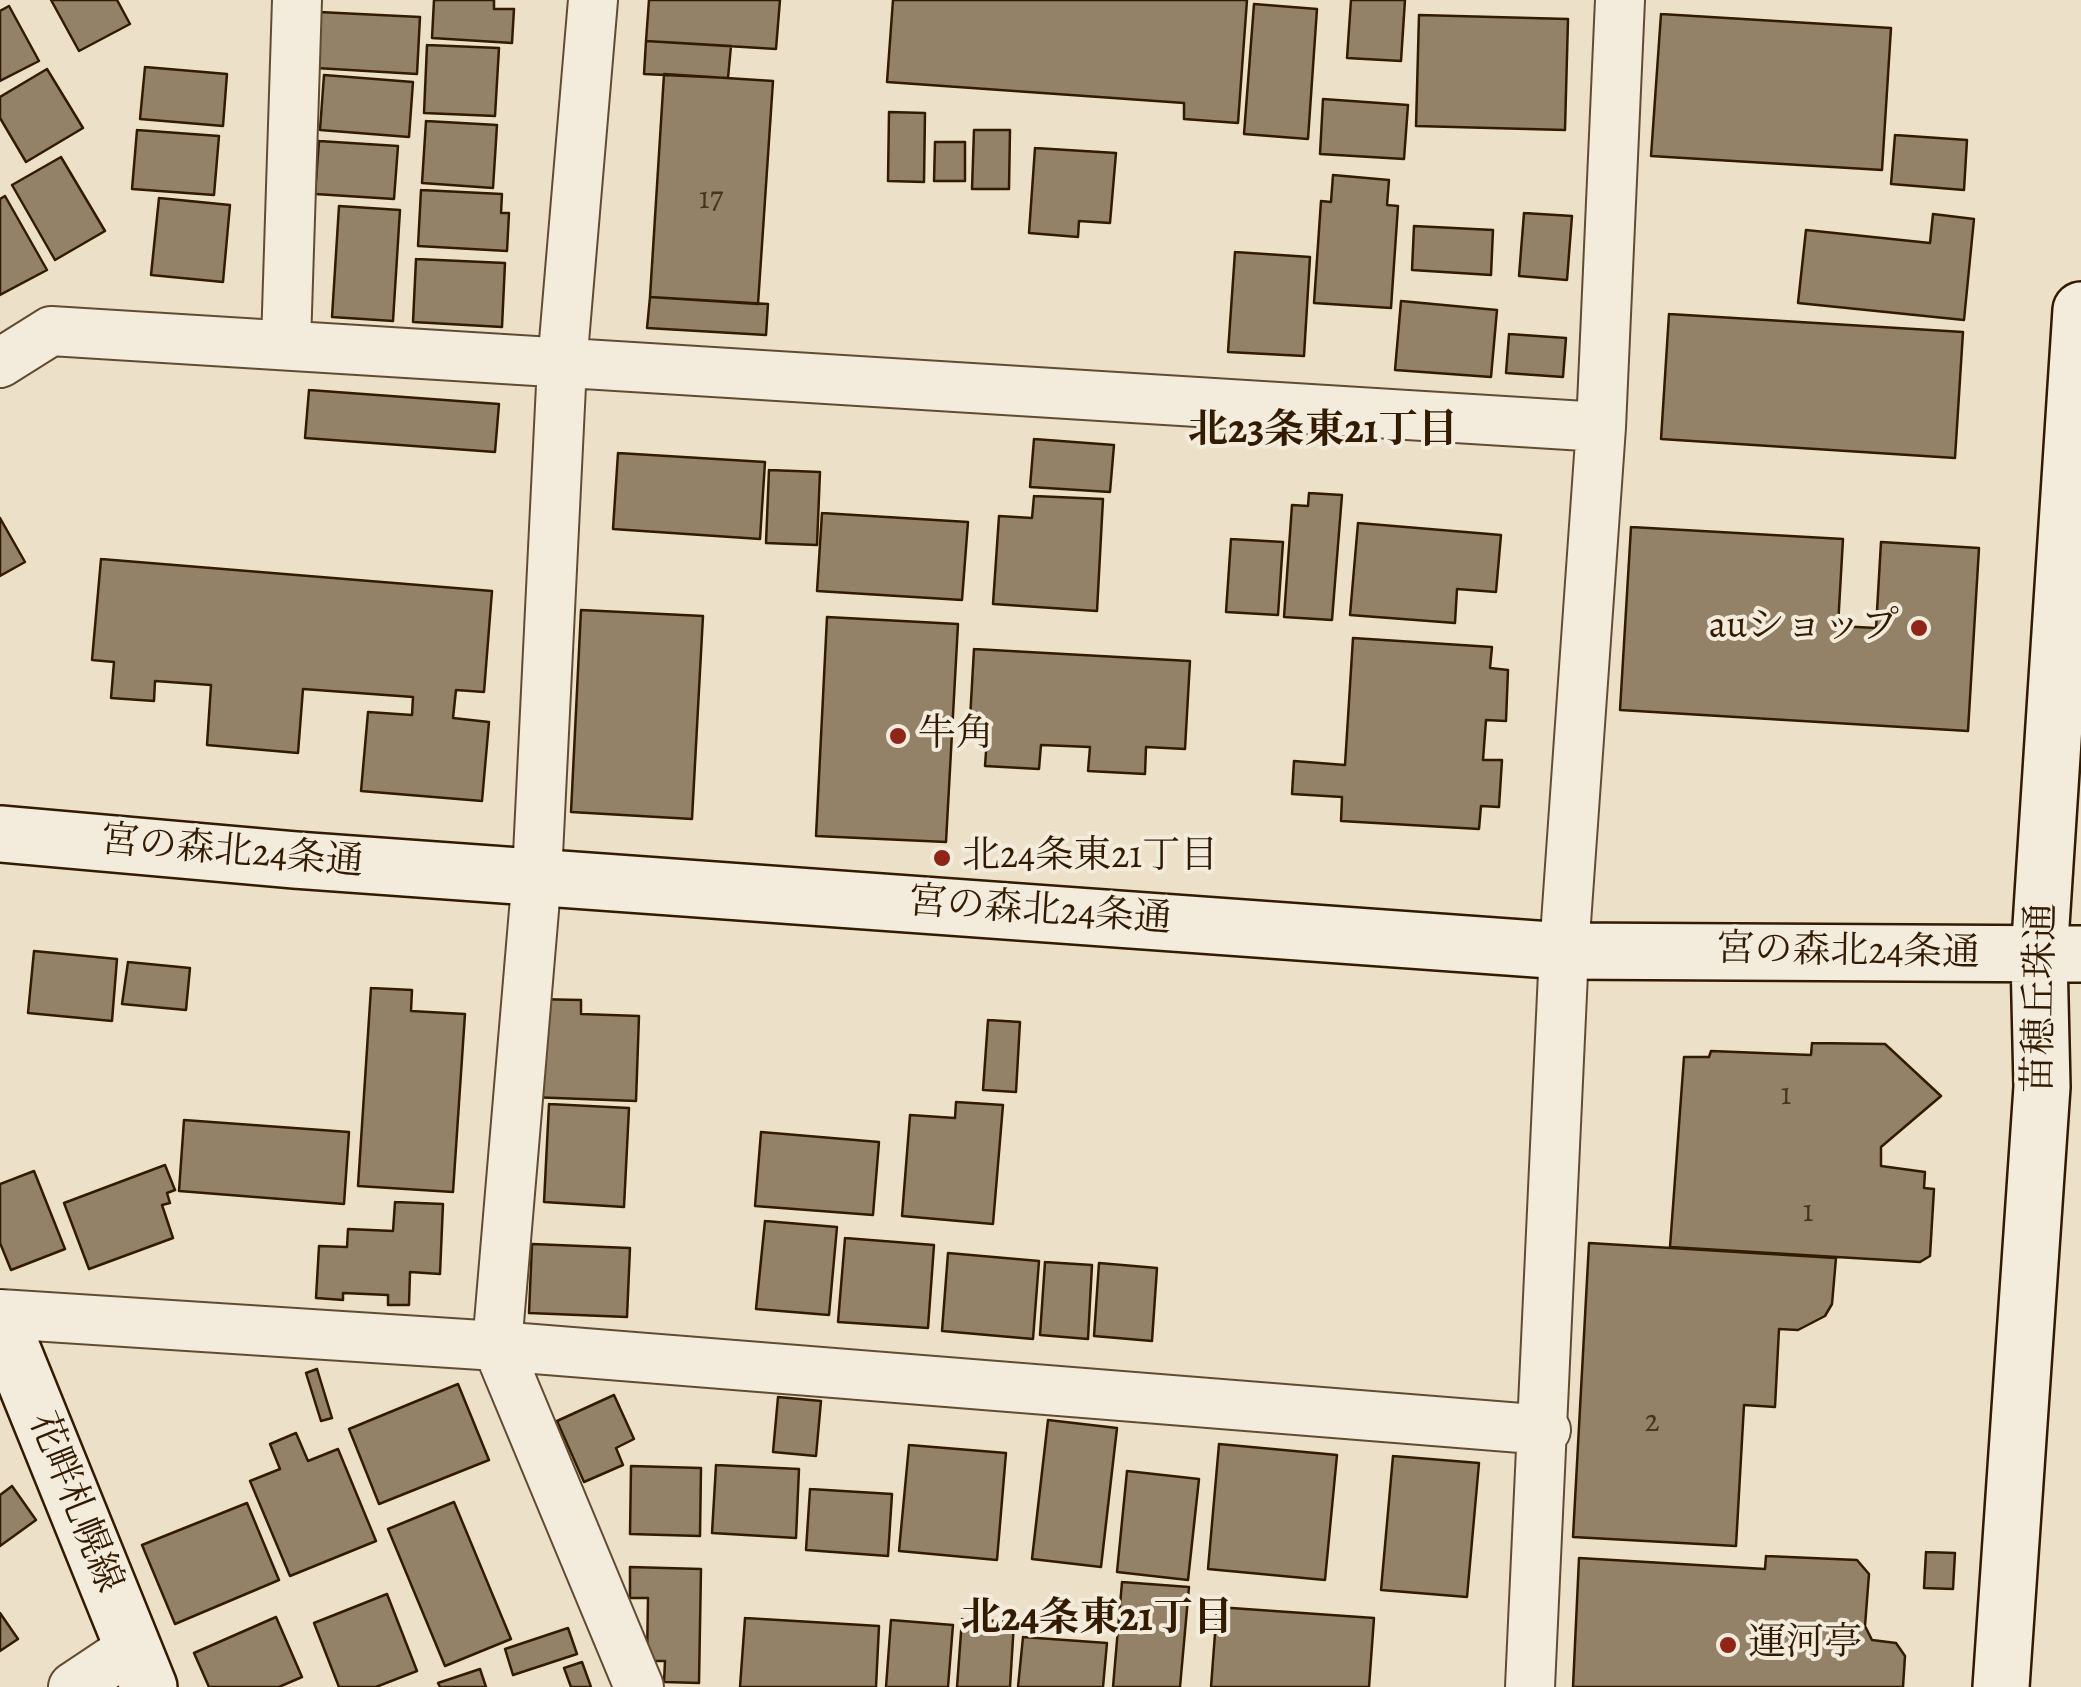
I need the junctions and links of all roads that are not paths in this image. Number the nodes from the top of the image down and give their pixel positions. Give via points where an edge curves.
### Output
1 (297, 0) edge
2 (593, 0) edge
3 (1620, 0) edge
4 (2081, 310) edge
5 (286, 343) junction
6 (1, 359) edge
7 (562, 364) junction
8 (1601, 427) junction
9 (0, 834) edge
10 (537, 875) junction
11 (1564, 951) junction
12 (2060, 955) edge
13 (0, 1316) edge
14 (496, 1346) junction
15 (1546, 1430) junction
16 (140, 1667) edge
17 (74, 1687) edge
18 (639, 1687) edge
19 (1530, 1687) edge
20 (2001, 1687) edge

1 - 5 street
2 - 7 street
3 - 8 street
4 - 12 street, 苗穂丘珠通
5 - 6 street via 52,331
5 - 7 street
7 - 8 street
7 - 10 street
8 - 11 street
9 - 10 street, 宮の森北24条通
10 - 11 street, 宮の森北24条通
10 - 14 street
11 - 12 street, 宮の森北24条通
11 - 15 street
12 - 20 street, 苗穂丘珠通 via 2042,1087
13 - 14 street
13 - 16 street, 花畔札幌線
14 - 15 street
14 - 18 street
15 - 19 street
16 - 17 street

